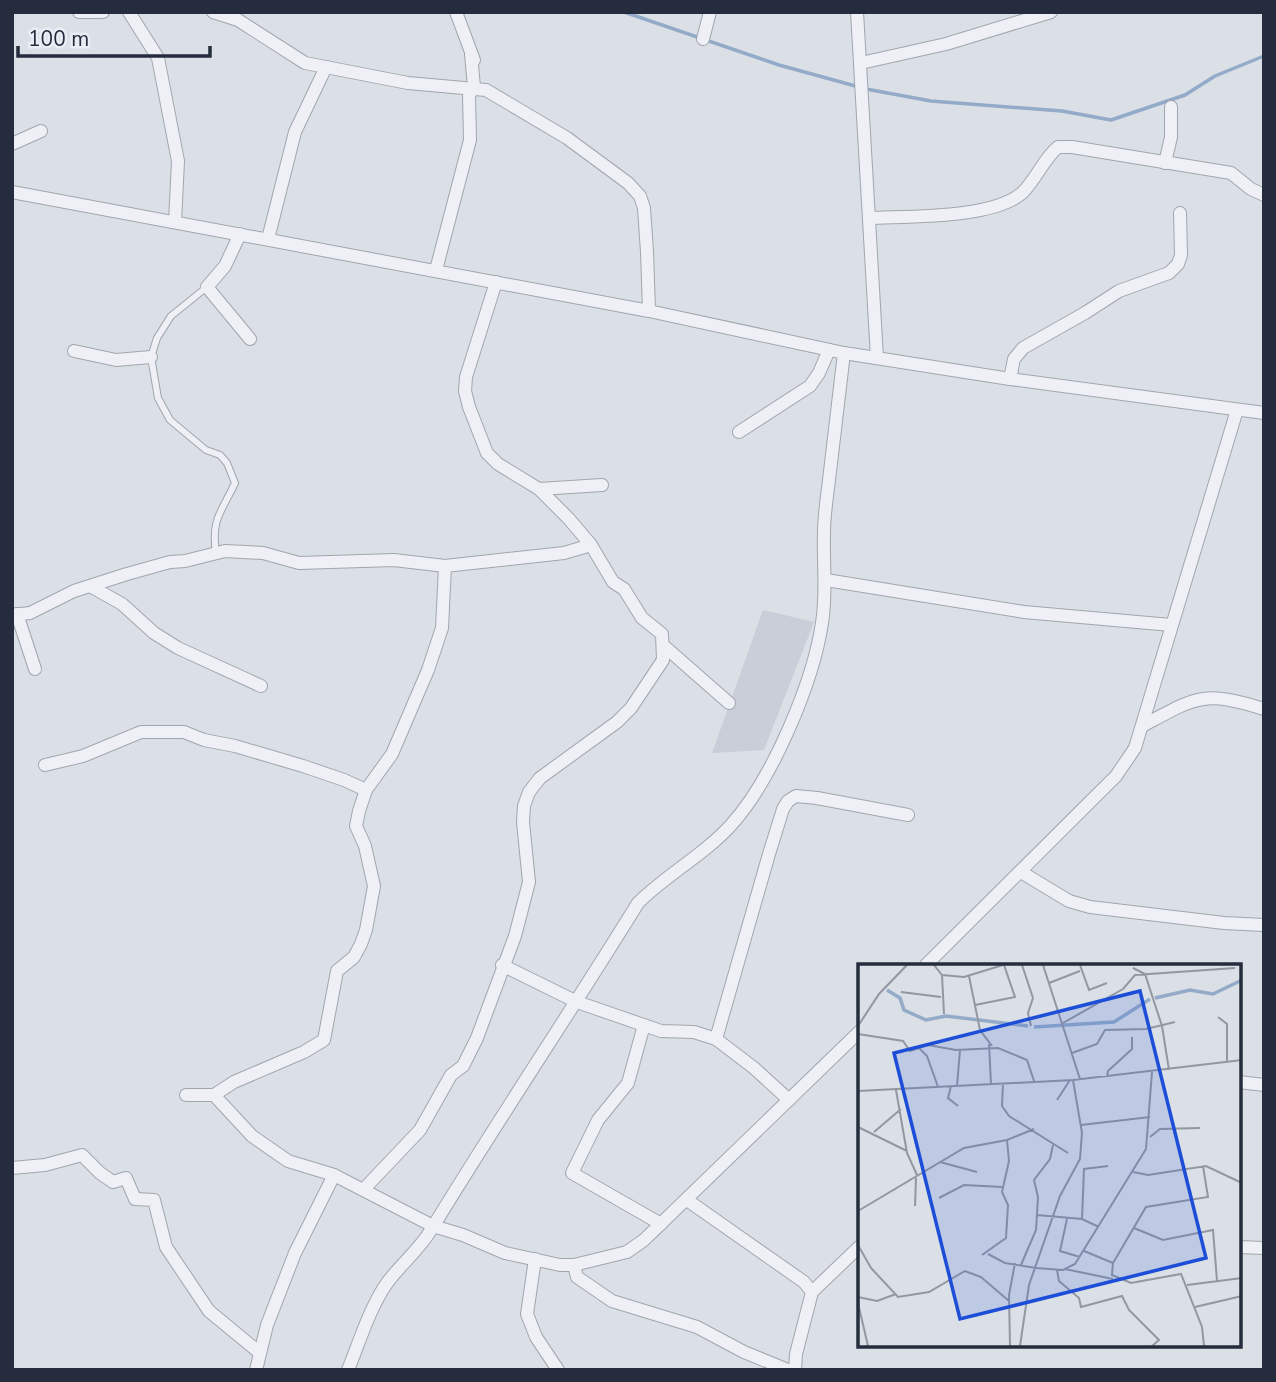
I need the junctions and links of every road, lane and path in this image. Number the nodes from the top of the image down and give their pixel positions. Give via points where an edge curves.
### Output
1 (79, 12) edge
2 (103, 12) edge
3 (129, 12) edge
4 (213, 12) edge
5 (456, 12) edge
6 (710, 12) edge
7 (857, 12) edge
8 (1051, 12) edge
9 (703, 39) dead end
10 (862, 63) junction
11 (326, 67) junction
12 (480, 88) junction
13 (1171, 107) dead end
14 (41, 131) dead end
15 (12, 144) edge
16 (1165, 163) junction
17 (12, 192) edge
18 (1264, 195) edge
19 (1180, 214) dead end
20 (869, 218) junction
21 (175, 222) junction
22 (240, 234) junction
23 (268, 239) junction
24 (436, 271) junction
25 (496, 282) junction
26 (207, 287) junction
27 (649, 311) junction
28 (250, 339) dead end
29 (829, 350) junction
30 (74, 351) dead end
31 (844, 353) junction
32 (151, 358) junction
33 (877, 358) junction
34 (1010, 379) junction
35 (1237, 410) junction
36 (1264, 413) edge
37 (739, 432) dead end
38 (602, 485) dead end
39 (539, 489) junction
40 (591, 545) junction
41 (216, 553) junction
42 (446, 566) junction
43 (826, 580) junction
44 (90, 586) junction
45 (15, 615) edge
46 (1171, 625) junction
47 (664, 646) junction
48 (35, 669) dead end
49 (261, 686) dead end
50 (729, 703) dead end
51 (1264, 709) edge
52 (1144, 724) junction
53 (45, 765) dead end
54 (366, 790) junction
55 (908, 815) dead end
56 (1021, 872) junction
57 (1264, 925) edge
58 (927, 964) edge
59 (502, 965) junction
60 (577, 1002) junction
61 (644, 1025) junction
62 (858, 1032) edge
63 (716, 1039) junction
64 (1241, 1082) edge
65 (1264, 1085) edge
66 (186, 1095) dead end
67 (214, 1095) junction
68 (789, 1100) junction
69 (12, 1168) edge
70 (334, 1175) junction
71 (364, 1189) junction
72 (687, 1200) junction
73 (661, 1224) junction
74 (433, 1226) junction
75 (858, 1247) edge
76 (1241, 1247) edge
77 (1264, 1248) edge
78 (535, 1259) junction
79 (573, 1265) junction
80 (813, 1292) junction
81 (260, 1353) junction
82 (256, 1370) edge
83 (348, 1370) edge
84 (558, 1370) edge
85 (788, 1370) edge
86 (795, 1370) edge

1 - 2 street
3 - 21 street via 158,58 178,161
4 - 11 street via 238,20 305,63
5 - 12 street
6 - 9 street
7 - 10 street
8 - 10 street via 946,44
10 - 20 street
11 - 12 street via 408,83
11 - 23 street via 295,132
12 - 24 street via 469,95 467,156
12 - 27 street via 567,138 640,196 648,252
13 - 16 street
14 - 15 street
16 - 18 street via 1231,173
16 - 20 street via 1058,147 1020,195 1000,205 979,211
17 - 21 street
19 - 34 street via 1181,255 1169,273 1119,291 1024,348 1014,359
20 - 33 street
21 - 22 street
22 - 23 street
22 - 26 street via 225,266
23 - 24 street
24 - 25 street
25 - 27 street
25 - 39 street via 466,377 468,407 487,453
26 - 28 street
26 - 32 lane via 171,316
27 - 29 street
29 - 31 street
29 - 37 street via 810,386
30 - 32 street via 116,360
31 - 33 street
31 - 43 street via 824,533
32 - 41 lane via 158,398 170,420 206,450 220,455 235,483 216,517
33 - 34 street
34 - 35 street
35 - 36 street
35 - 46 street
38 - 39 street
39 - 40 street
40 - 42 street via 564,553
40 - 47 street via 613,582 624,589 642,618 662,634
41 - 42 street via 244,550 299,562 394,560
41 - 44 street
42 - 54 street via 442,628 428,670 392,754
43 - 46 street via 1024,612
43 - 60 street via 822,624 807,683 753,794 709,847 638,903
44 - 45 street via 30,613
44 - 49 street via 122,604 178,648
45 - 48 street
46 - 52 street
47 - 50 street
47 - 59 street via 663,660 631,708 540,778 529,792 523,822 529,882
51 - 52 street via 1208,697 1191,700
52 - 56 street via 1116,776
53 - 54 street via 83,756 141,732 184,732 303,766
54 - 67 street via 356,826 374,886 361,944 337,971 324,1040
55 - 63 street via 817,798 796,796 788,801
56 - 57 street via 1069,901 1090,907
56 - 58 street
59 - 60 street
59 - 71 street via 463,1066 451,1075 421,1130
60 - 61 street
60 - 74 street
61 - 63 street via 661,1031 694,1031
61 - 73 street via 628,1083 598,1120 572,1173
62 - 68 street
63 - 68 street
64 - 65 street
66 - 67 street
67 - 70 street via 268,1149 288,1161
68 - 72 street
69 - 81 street via 82,1155 113,1182 126,1178 135,1199 154,1200 166,1247 209,1311
70 - 71 street
70 - 81 street via 295,1254
71 - 74 street
72 - 73 street
72 - 80 street
73 - 79 street via 627,1252
74 - 78 street
74 - 83 street via 378,1298
75 - 80 street
76 - 77 street
78 - 79 street
78 - 84 street via 527,1314
79 - 85 street via 577,1277 612,1301 697,1327
80 - 86 street
81 - 82 street

